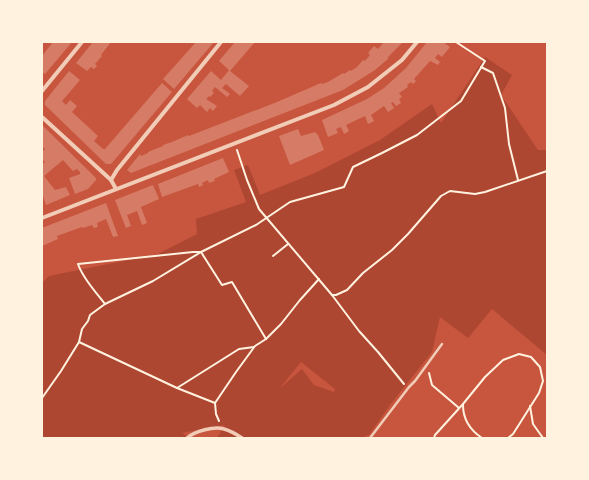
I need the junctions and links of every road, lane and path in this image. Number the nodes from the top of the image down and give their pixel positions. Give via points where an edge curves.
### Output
1 (82, 42) edge
2 (221, 42) edge
3 (417, 42) edge
4 (456, 42) edge
5 (481, 67) junction
6 (42, 91) edge
7 (42, 117) edge
8 (235, 144) junction
9 (547, 171) edge
10 (111, 180) junction
11 (518, 180) junction
12 (116, 189) junction
13 (42, 218) edge
14 (266, 218) junction
15 (288, 244) junction
16 (201, 252) junction
17 (273, 256) dead end
18 (319, 280) junction
19 (332, 295) junction
20 (106, 304) junction
21 (266, 339) junction
22 (79, 342) junction
23 (442, 344) dead end
24 (256, 346) junction
25 (425, 368) junction
26 (409, 387) junction
27 (177, 388) junction
28 (42, 398) edge
29 (215, 403) junction
30 (463, 404) junction
31 (530, 405) junction
32 (459, 408) junction
33 (223, 428) junction
34 (187, 438) edge
35 (242, 438) edge
36 (370, 438) edge
37 (434, 438) edge
38 (482, 438) edge
39 (508, 438) edge
40 (543, 438) edge

1 - 6 street
2 - 10 street
3 - 8 street via 402,60 368,87 334,105
4 - 5 path via 485,60
5 - 11 path via 493,73 505,108 509,144
5 - 14 path via 461,101 416,134 353,167 344,187 290,202
7 - 10 street
8 - 12 street
8 - 14 path via 255,201
9 - 11 path
10 - 12 street
11 - 19 path via 475,194 450,191 441,196 392,250 363,273 347,290
12 - 13 street
14 - 15 path
14 - 16 path
15 - 17 path
15 - 18 path
16 - 20 path via 153,281
16 - 20 path via 78,264 88,282
16 - 21 path via 222,285 232,282
18 - 19 path
18 - 21 path
19 - 26 path via 359,331
20 - 22 path via 90,315 82,329
21 - 24 path
22 - 27 path
22 - 28 path
23 - 25 lane
24 - 27 path via 239,349
24 - 29 path
25 - 26 lane
25 - 32 path via 432,385
26 - 36 lane
27 - 29 path
29 - 33 path via 216,414
30 - 31 path via 503,360 519,354 531,357 540,367 543,381 539,393
30 - 32 path
30 - 38 path via 466,421
31 - 39 path
31 - 40 path via 533,424
32 - 37 path
33 - 34 street via 206,429
33 - 35 street

